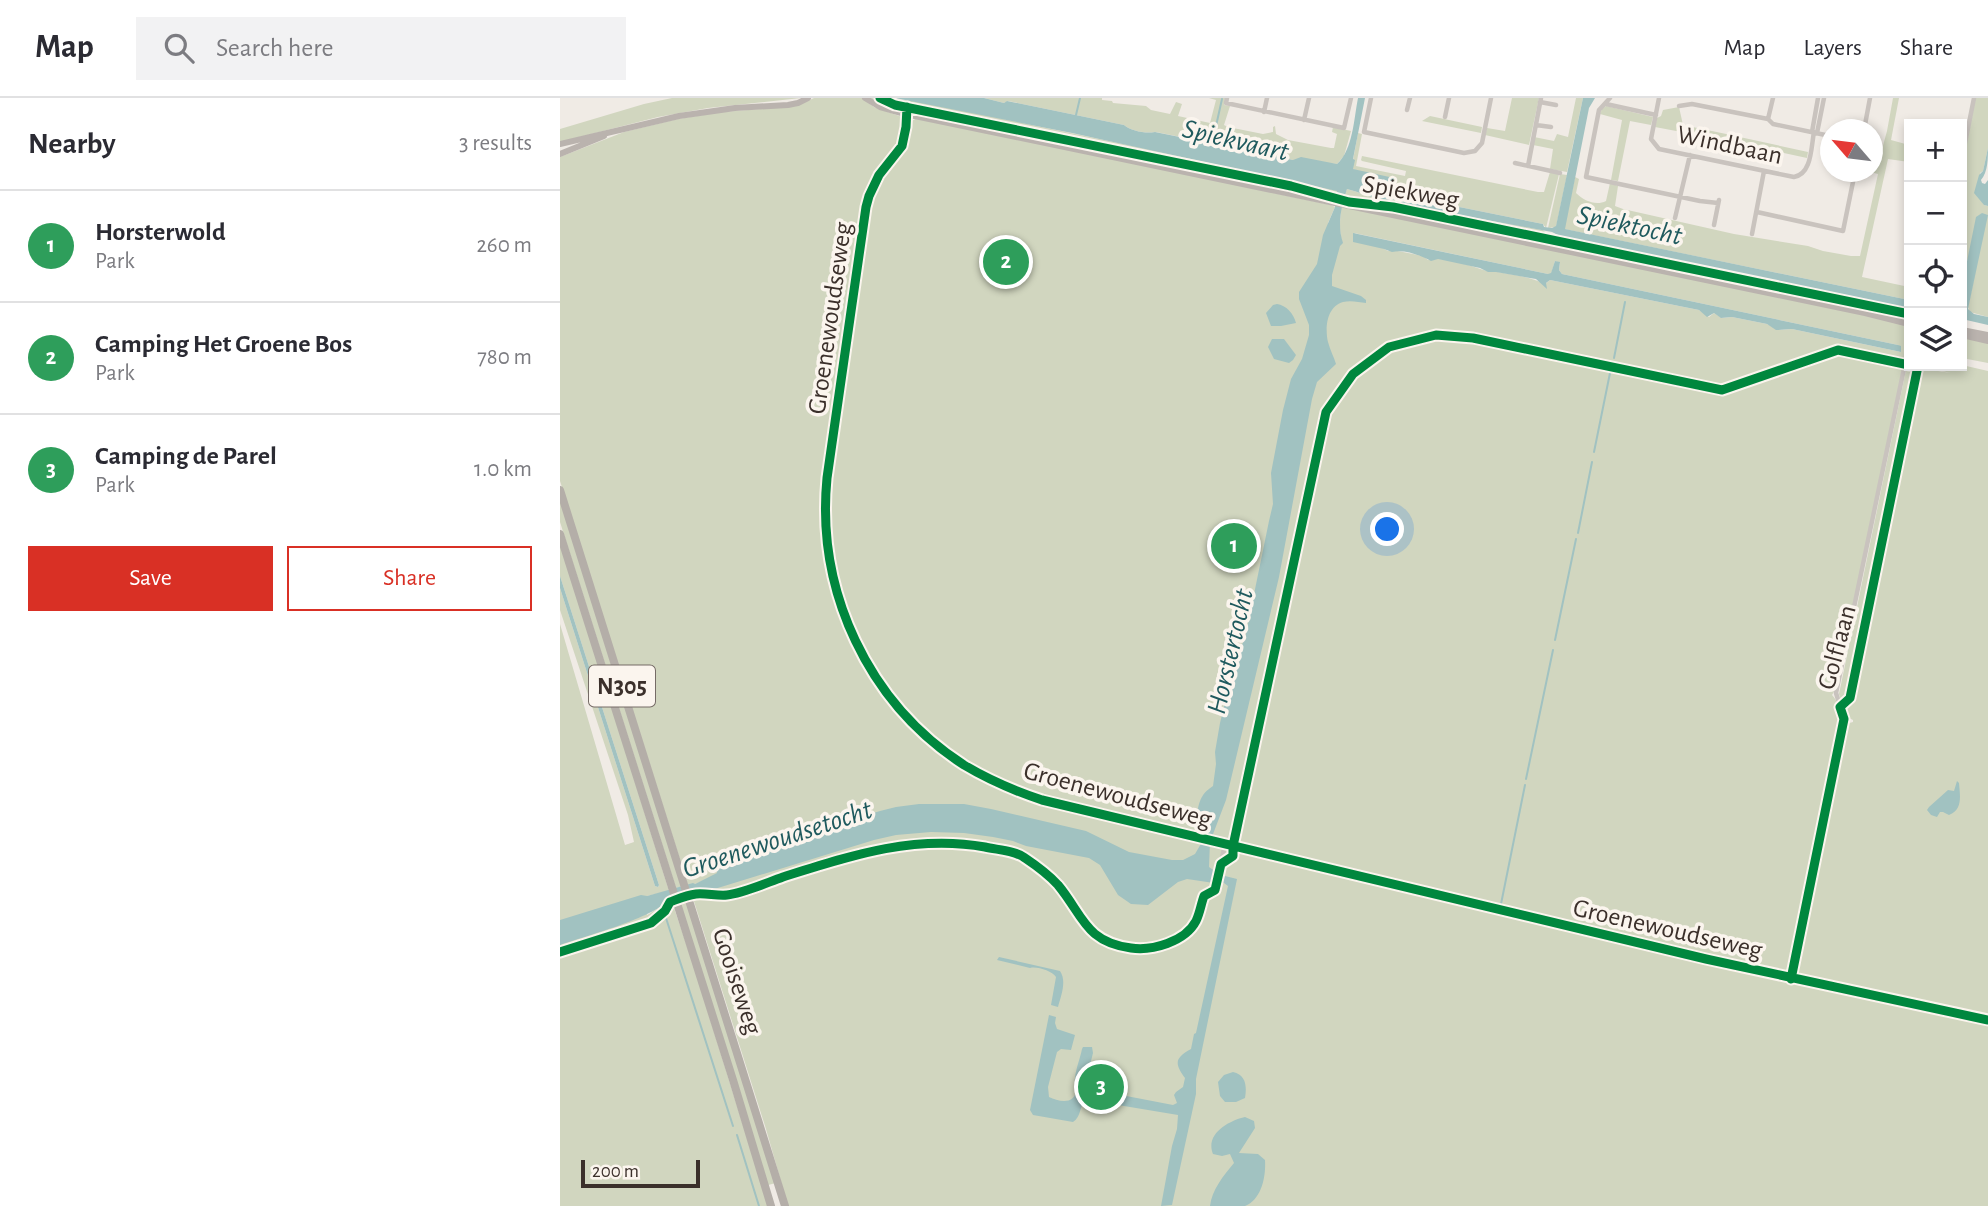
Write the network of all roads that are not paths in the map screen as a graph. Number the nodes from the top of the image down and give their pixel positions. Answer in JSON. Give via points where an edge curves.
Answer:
{"nodes":[{"id":1,"x":808,"y":98,"type":"edge"},
{"id":2,"x":865,"y":98,"type":"edge"},
{"id":3,"x":1227,"y":98,"type":"edge"},
{"id":4,"x":1267,"y":98,"type":"edge"},
{"id":5,"x":1309,"y":98,"type":"edge"},
{"id":6,"x":1351,"y":98,"type":"edge"},
{"id":7,"x":1371,"y":98,"type":"edge"},
{"id":8,"x":1410,"y":98,"type":"edge"},
{"id":9,"x":1449,"y":98,"type":"edge"},
{"id":10,"x":1491,"y":98,"type":"edge"},
{"id":11,"x":1610,"y":98,"type":"edge"},
{"id":12,"x":1659,"y":98,"type":"edge"},
{"id":13,"x":1773,"y":98,"type":"edge"},
{"id":14,"x":1818,"y":98,"type":"edge"},
{"id":15,"x":1824,"y":98,"type":"edge"},
{"id":16,"x":1870,"y":98,"type":"edge"},
{"id":17,"x":1974,"y":98,"type":"edge"},
{"id":18,"x":1541,"y":100,"type":"edge"},
{"id":19,"x":1692,"y":101,"type":"edge"},
{"id":20,"x":1605,"y":104,"type":"junction"},
{"id":21,"x":1556,"y":105,"type":"dead end"},
{"id":22,"x":1679,"y":106,"type":"dead end"},
{"id":23,"x":1407,"y":110,"type":"dead end"},
{"id":24,"x":1264,"y":112,"type":"junction"},
{"id":25,"x":909,"y":115,"type":"junction"},
{"id":26,"x":1656,"y":115,"type":"junction"},
{"id":27,"x":1446,"y":117,"type":"dead end"},
{"id":28,"x":1768,"y":119,"type":"junction"},
{"id":29,"x":1866,"y":119,"type":"edge"},
{"id":30,"x":1304,"y":120,"type":"junction"},
{"id":31,"x":1536,"y":125,"type":"junction"},
{"id":32,"x":1551,"y":128,"type":"dead end"},
{"id":33,"x":1814,"y":132,"type":"junction"},
{"id":34,"x":611,"y":133,"type":"junction"},
{"id":35,"x":1967,"y":133,"type":"edge"},
{"id":36,"x":1820,"y":134,"type":"edge"},
{"id":37,"x":560,"y":144,"type":"edge"},
{"id":38,"x":560,"y":154,"type":"edge"},
{"id":39,"x":1690,"y":155,"type":"junction"},
{"id":40,"x":1516,"y":163,"type":"dead end"},
{"id":41,"x":1528,"y":166,"type":"junction"},
{"id":42,"x":1764,"y":171,"type":"junction"},
{"id":43,"x":1560,"y":173,"type":"dead end"},
{"id":44,"x":1853,"y":182,"type":"edge"},
{"id":45,"x":1680,"y":196,"type":"junction"},
{"id":46,"x":1757,"y":212,"type":"junction"},
{"id":47,"x":1675,"y":218,"type":"dead end"},
{"id":48,"x":1714,"y":225,"type":"dead end"},
{"id":49,"x":1752,"y":234,"type":"dead end"},
{"id":50,"x":1904,"y":323,"type":"edge"},
{"id":51,"x":1967,"y":334,"type":"edge"},
{"id":52,"x":1988,"y":338,"type":"edge"},
{"id":53,"x":1904,"y":366,"type":"edge"},
{"id":54,"x":560,"y":490,"type":"edge"},
{"id":55,"x":560,"y":534,"type":"edge"},
{"id":56,"x":1225,"y":844,"type":"junction"},
{"id":57,"x":1215,"y":890,"type":"dead end"},
{"id":58,"x":1791,"y":979,"type":"junction"},
{"id":59,"x":1988,"y":1020,"type":"edge"},
{"id":60,"x":771,"y":1206,"type":"edge"},
{"id":61,"x":785,"y":1206,"type":"edge"}],
"edges":[{"from":1,"to":34,"type":"main road","via":[[798,103],[679,116]]},
{"from":2,"to":25,"type":"main road","name":"Spiekweg"},
{"from":3,"to":24,"type":"street","via":[[1226,103]]},
{"from":4,"to":24,"type":"street"},
{"from":5,"to":30,"type":"street"},
{"from":6,"to":30,"type":"street","via":[[1344,128]]},
{"from":7,"to":10,"type":"street","via":[[1364,132],[1464,153],[1475,151],[1482,143]]},
{"from":8,"to":23,"type":"street"},
{"from":9,"to":27,"type":"street"},
{"from":11,"to":20,"type":"street"},
{"from":12,"to":26,"type":"street","name":"Windbaan"},
{"from":13,"to":28,"type":"street"},
{"from":14,"to":33,"type":"street","name":"Windbaan"},
{"from":15,"to":33,"type":"street","name":"Windbaan"},
{"from":16,"to":29,"type":"street"},
{"from":17,"to":35,"type":"street"},
{"from":18,"to":21,"type":"street"},
{"from":18,"to":31,"type":"street"},
{"from":19,"to":22,"type":"street"},
{"from":19,"to":28,"type":"street"},
{"from":20,"to":26,"type":"street"},
{"from":20,"to":45,"type":"street","via":[[1599,110],[1586,177]]},
{"from":24,"to":30,"type":"street"},
{"from":25,"to":50,"type":"main road","name":"Spiekweg"},
{"from":25,"to":56,"type":"street","name":"Groenewoudseweg","via":[[902,146],[879,175],[866,207],[827,478],[826,542],[847,624],[872,673],[900,710],[965,765],[1042,800]]},
{"from":26,"to":39,"type":"street","name":"Windbaan","via":[[1651,139],[1655,146]]},
{"from":28,"to":33,"type":"street"},
{"from":31,"to":32,"type":"street"},
{"from":31,"to":41,"type":"street"},
{"from":33,"to":36,"type":"street"},
{"from":33,"to":42,"type":"street","name":"Windbaan","via":[[1802,175]]},
{"from":34,"to":37,"type":"main road"},
{"from":34,"to":38,"type":"main road"},
{"from":39,"to":42,"type":"street","name":"Windbaan"},
{"from":39,"to":45,"type":"street"},
{"from":40,"to":41,"type":"street"},
{"from":41,"to":43,"type":"street"},
{"from":42,"to":46,"type":"street"},
{"from":44,"to":46,"type":"street","via":[[1843,231]]},
{"from":45,"to":47,"type":"street"},
{"from":45,"to":48,"type":"street","via":[[1719,202]]},
{"from":46,"to":49,"type":"street"},
{"from":51,"to":52,"type":"main road"},
{"from":53,"to":58,"type":"street","name":"Golflaan","via":[[1836,693],[1844,719]]},
{"from":54,"to":61,"type":"highway","name":"Gooiseweg","number":"N305"},
{"from":55,"to":60,"type":"highway","name":"Gooiseweg","number":"N305"},
{"from":56,"to":57,"type":"street","name":"Groenewoudseweg"},
{"from":56,"to":58,"type":"street","name":"Groenewoudseweg"},
{"from":58,"to":59,"type":"street","name":"Groenewoudseweg"}]}
